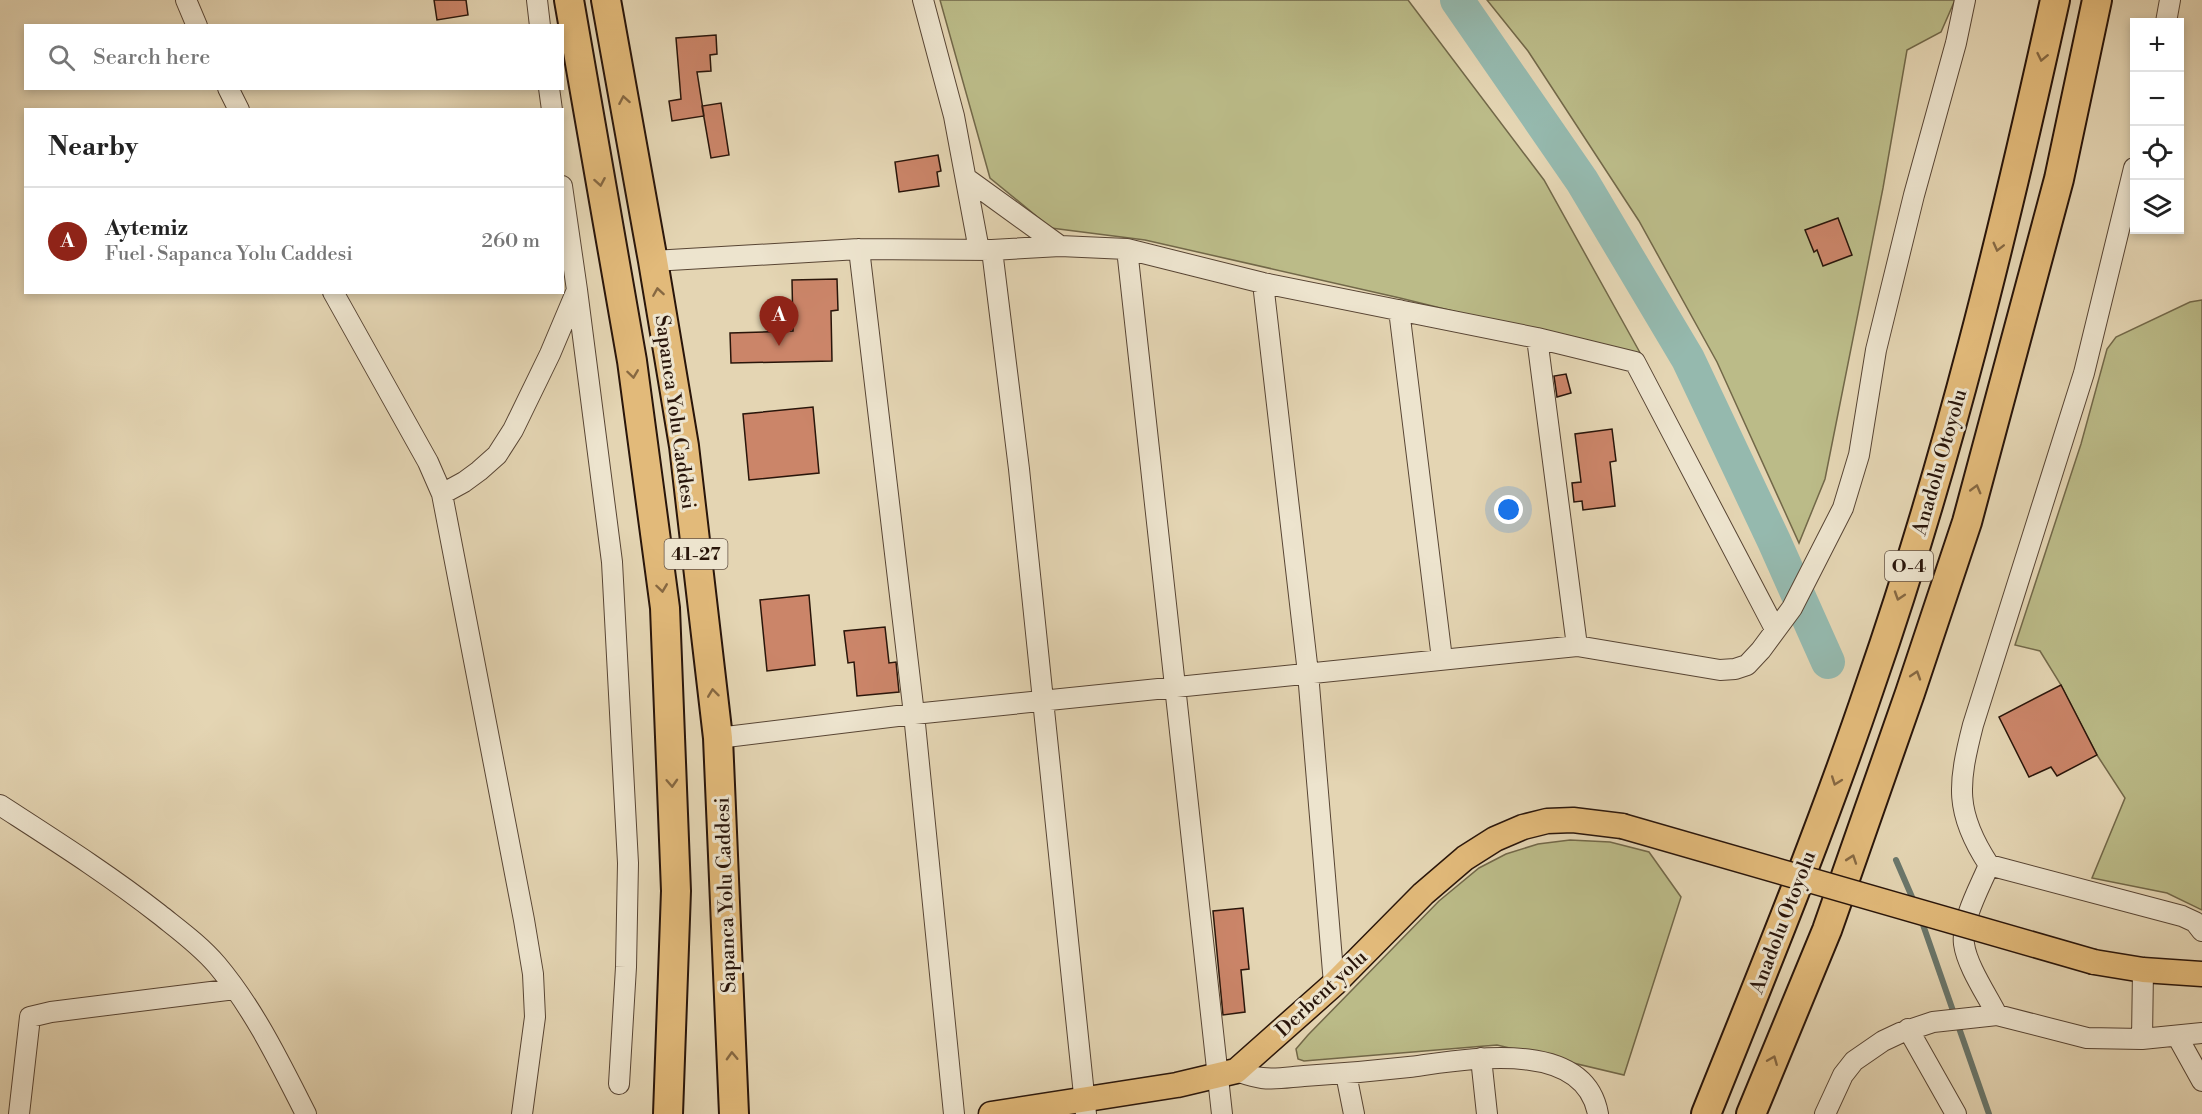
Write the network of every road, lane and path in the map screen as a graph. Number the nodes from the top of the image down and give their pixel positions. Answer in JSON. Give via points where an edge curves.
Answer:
{"nodes":[{"id":1,"x":186,"y":0,"type":"edge"},
{"id":2,"x":537,"y":0,"type":"edge"},
{"id":3,"x":569,"y":0,"type":"edge"},
{"id":4,"x":606,"y":0,"type":"edge"},
{"id":5,"x":923,"y":0,"type":"edge"},
{"id":6,"x":1965,"y":0,"type":"edge"},
{"id":7,"x":2055,"y":0,"type":"edge"},
{"id":8,"x":2097,"y":0,"type":"edge"},
{"id":9,"x":2170,"y":0,"type":"edge"},
{"id":10,"x":2167,"y":18,"type":"edge"},
{"id":11,"x":196,"y":24,"type":"edge"},
{"id":12,"x":540,"y":24,"type":"edge"},
{"id":13,"x":229,"y":90,"type":"edge"},
{"id":14,"x":549,"y":90,"type":"edge"},
{"id":15,"x":238,"y":108,"type":"edge"},
{"id":16,"x":552,"y":108,"type":"edge"},
{"id":17,"x":966,"y":178,"type":"junction"},
{"id":18,"x":2131,"y":180,"type":"edge"},
{"id":19,"x":564,"y":200,"type":"edge"},
{"id":20,"x":1060,"y":246,"type":"junction"},
{"id":21,"x":859,"y":249,"type":"junction"},
{"id":22,"x":1127,"y":249,"type":"junction"},
{"id":23,"x":986,"y":250,"type":"junction"},
{"id":24,"x":653,"y":261,"type":"junction"},
{"id":25,"x":1263,"y":283,"type":"junction"},
{"id":26,"x":577,"y":290,"type":"junction"},
{"id":27,"x":334,"y":294,"type":"edge"},
{"id":28,"x":1399,"y":310,"type":"junction"},
{"id":29,"x":1537,"y":339,"type":"junction"},
{"id":30,"x":442,"y":494,"type":"junction"},
{"id":31,"x":1775,"y":629,"type":"junction"},
{"id":32,"x":1577,"y":646,"type":"junction"},
{"id":33,"x":1442,"y":659,"type":"junction"},
{"id":34,"x":1308,"y":673,"type":"junction"},
{"id":35,"x":1176,"y":687,"type":"junction"},
{"id":36,"x":1044,"y":701,"type":"junction"},
{"id":37,"x":914,"y":714,"type":"junction"},
{"id":38,"x":718,"y":738,"type":"junction"},
{"id":39,"x":0,"y":805,"type":"edge"},
{"id":40,"x":1989,"y":865,"type":"junction"},
{"id":41,"x":2202,"y":931,"type":"edge"},
{"id":42,"x":2143,"y":970,"type":"junction"},
{"id":43,"x":2202,"y":974,"type":"edge"},
{"id":44,"x":1334,"y":984,"type":"junction"},
{"id":45,"x":234,"y":989,"type":"junction"},
{"id":46,"x":1997,"y":1015,"type":"junction"},
{"id":47,"x":1908,"y":1029,"type":"junction"},
{"id":48,"x":2202,"y":1033,"type":"edge"},
{"id":49,"x":2176,"y":1036,"type":"junction"},
{"id":50,"x":2142,"y":1039,"type":"junction"},
{"id":51,"x":1481,"y":1058,"type":"junction"},
{"id":52,"x":1227,"y":1073,"type":"junction"},
{"id":53,"x":1346,"y":1074,"type":"junction"},
{"id":54,"x":2202,"y":1081,"type":"edge"},
{"id":55,"x":619,"y":1084,"type":"dead end"},
{"id":56,"x":1086,"y":1107,"type":"edge"},
{"id":57,"x":19,"y":1114,"type":"edge"},
{"id":58,"x":306,"y":1114,"type":"edge"},
{"id":59,"x":522,"y":1114,"type":"edge"},
{"id":60,"x":668,"y":1114,"type":"edge"},
{"id":61,"x":734,"y":1114,"type":"edge"},
{"id":62,"x":954,"y":1114,"type":"edge"},
{"id":63,"x":991,"y":1114,"type":"edge"},
{"id":64,"x":1222,"y":1114,"type":"edge"},
{"id":65,"x":1354,"y":1114,"type":"edge"},
{"id":66,"x":1487,"y":1114,"type":"edge"},
{"id":67,"x":1598,"y":1114,"type":"edge"},
{"id":68,"x":1706,"y":1114,"type":"edge"},
{"id":69,"x":1751,"y":1114,"type":"edge"},
{"id":70,"x":1825,"y":1114,"type":"edge"},
{"id":71,"x":1956,"y":1114,"type":"edge"}],
"edges":[{"from":1,"to":11,"type":"street"},
{"from":2,"to":12,"type":"street"},
{"from":3,"to":60,"type":"highway","name":"Sapanca Yolu Caddesi","one_way":true,"via":[[632,361],[665,608],[676,891]]},
{"from":24,"to":4,"type":"highway","name":"Sapanca Yolu Caddesi","number":"41-27","one_way":true},
{"from":5,"to":17,"type":"street"},
{"from":6,"to":31,"type":"street","via":[[1876,350],[1854,472],[1843,508],[1792,608]]},
{"from":7,"to":68,"type":"highway","name":"Anadolu Otoyolu","number":"O-4","one_way":true,"via":[[2015,183],[1919,534],[1871,685],[1792,900]]},
{"from":69,"to":8,"type":"highway","number":"O-4","one_way":true,"via":[[1827,930],[1967,522],[2059,179]]},
{"from":9,"to":10,"type":"street"},
{"from":13,"to":15,"type":"street"},
{"from":14,"to":16,"type":"street"},
{"from":17,"to":20,"type":"street"},
{"from":17,"to":23,"type":"street"},
{"from":18,"to":40,"type":"street","via":[[2084,373],[1963,764],[1962,808],[1967,826]]},
{"from":19,"to":26,"type":"street"},
{"from":20,"to":22,"type":"street"},
{"from":20,"to":23,"type":"street"},
{"from":21,"to":23,"type":"street"},
{"from":21,"to":24,"type":"street"},
{"from":21,"to":37,"type":"street"},
{"from":22,"to":25,"type":"street"},
{"from":22,"to":35,"type":"street"},
{"from":23,"to":36,"type":"street","via":[[1019,469]]},
{"from":38,"to":24,"type":"highway","name":"Sapanca Yolu Caddesi","number":"41-27","one_way":true,"via":[[684,446]]},
{"from":25,"to":28,"type":"street"},
{"from":25,"to":34,"type":"street"},
{"from":26,"to":30,"type":"street","via":[[513,430],[479,471]]},
{"from":26,"to":55,"type":"street","via":[[612,562],[628,863]]},
{"from":27,"to":30,"type":"street"},
{"from":28,"to":29,"type":"street"},
{"from":28,"to":33,"type":"street"},
{"from":29,"to":31,"type":"street","via":[[1635,362]]},
{"from":29,"to":32,"type":"street"},
{"from":30,"to":59,"type":"street","via":[[533,974],[535,1017]]},
{"from":31,"to":32,"type":"street","via":[[1747,665],[1735,669],[1720,670]]},
{"from":32,"to":33,"type":"street"},
{"from":33,"to":34,"type":"street"},
{"from":34,"to":35,"type":"street"},
{"from":34,"to":44,"type":"street"},
{"from":35,"to":36,"type":"street"},
{"from":35,"to":52,"type":"street"},
{"from":36,"to":37,"type":"street"},
{"from":36,"to":56,"type":"street"},
{"from":37,"to":38,"type":"street"},
{"from":37,"to":62,"type":"street"},
{"from":61,"to":38,"type":"highway","name":"Sapanca Yolu Caddesi","number":"41-27","one_way":true},
{"from":39,"to":45,"type":"street","via":[[133,894],[189,937]]},
{"from":40,"to":41,"type":"street","via":[[2182,916]]},
{"from":40,"to":46,"type":"street","via":[[1973,901],[1964,942],[1966,955]]},
{"from":42,"to":43,"type":"main road","name":"Derbent yolu"},
{"from":42,"to":44,"type":"main road","name":"Derbent yolu","bridge":true,"via":[[2094,962],[1622,826],[1573,820],[1523,827],[1465,858],[1423,894]]},
{"from":42,"to":50,"type":"street"},
{"from":44,"to":52,"type":"main road","name":"Derbent yolu"},
{"from":45,"to":57,"type":"street","via":[[30,1017]]},
{"from":45,"to":58,"type":"street","via":[[272,1048]]},
{"from":46,"to":47,"type":"street","via":[[1933,1022]]},
{"from":46,"to":50,"type":"street","via":[[2087,1038]]},
{"from":47,"to":70,"type":"street","via":[[1854,1061]]},
{"from":47,"to":71,"type":"street"},
{"from":48,"to":49,"type":"street"},
{"from":49,"to":50,"type":"street"},
{"from":49,"to":54,"type":"street"},
{"from":51,"to":53,"type":"street"},
{"from":51,"to":66,"type":"street"},
{"from":51,"to":67,"type":"street","via":[[1543,1062],[1568,1071],[1590,1092]]},
{"from":52,"to":53,"type":"street","via":[[1263,1078]]},
{"from":52,"to":56,"type":"main road","name":"Derbent yolu"},
{"from":52,"to":64,"type":"street"},
{"from":53,"to":65,"type":"street"},
{"from":56,"to":63,"type":"main road","name":"Derbent yolu"}]}
